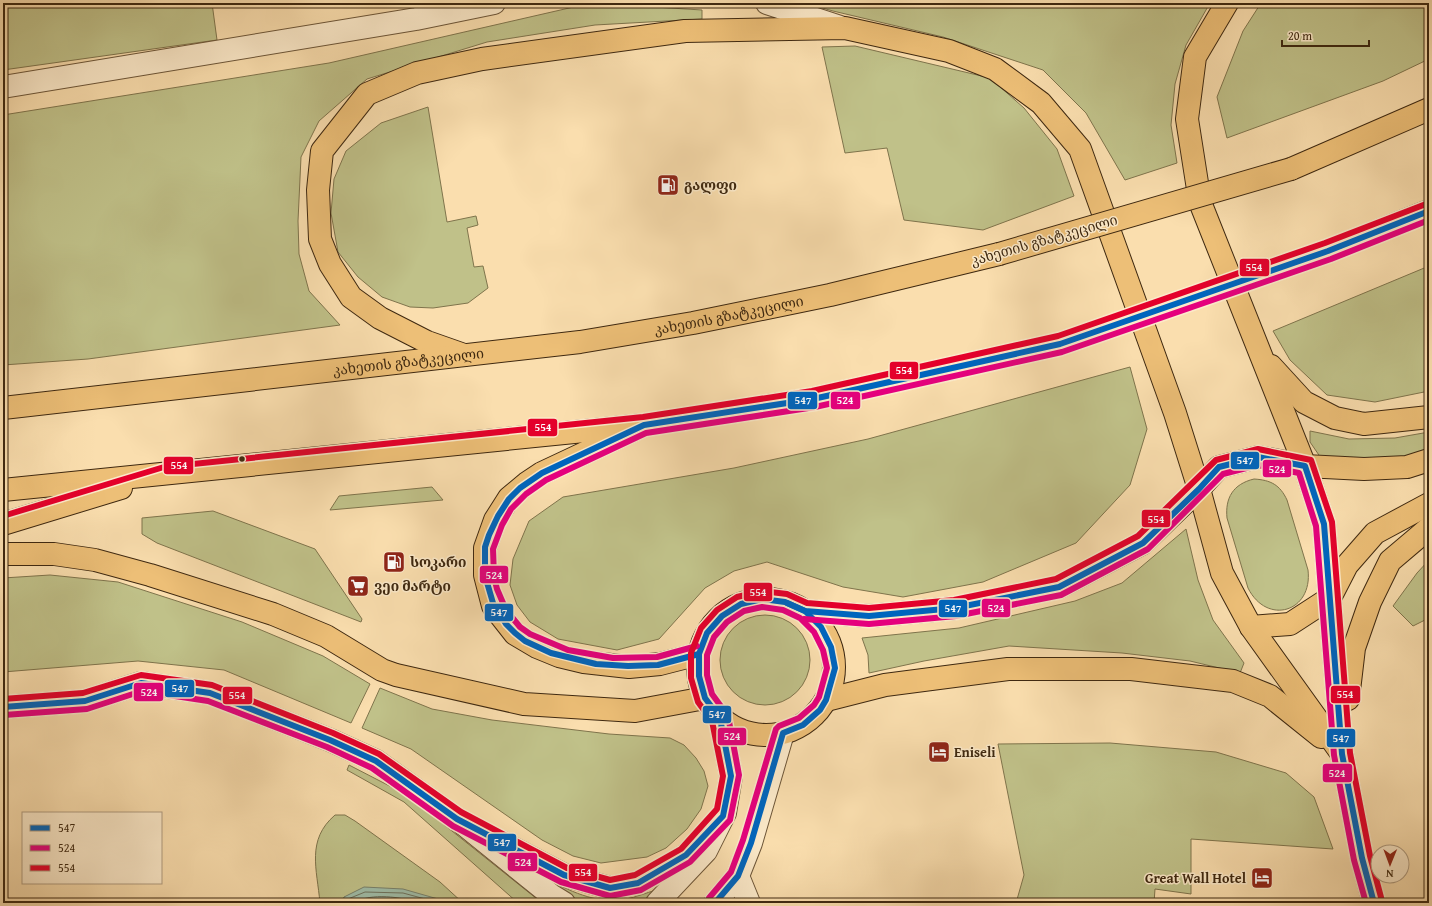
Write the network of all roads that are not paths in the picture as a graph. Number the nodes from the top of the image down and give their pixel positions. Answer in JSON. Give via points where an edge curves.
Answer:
{"nodes":[{"id":1,"x":494,"y":3,"type":"edge"},
{"id":2,"x":767,"y":3,"type":"edge"},
{"id":3,"x":1227,"y":3,"type":"edge"},
{"id":4,"x":845,"y":28,"type":"junction"},
{"id":5,"x":3,"y":87,"type":"edge"},
{"id":6,"x":1429,"y":109,"type":"edge"},
{"id":7,"x":1429,"y":211,"type":"edge"},
{"id":8,"x":464,"y":355,"type":"junction"},
{"id":9,"x":1262,"y":356,"type":"junction"},
{"id":10,"x":3,"y":400,"type":"edge"},
{"id":11,"x":27,"y":406,"type":"junction"},
{"id":12,"x":3,"y":408,"type":"edge"},
{"id":13,"x":1429,"y":417,"type":"edge"},
{"id":14,"x":644,"y":425,"type":"junction"},
{"id":15,"x":1429,"y":460,"type":"edge"},
{"id":16,"x":1305,"y":466,"type":"junction"},
{"id":17,"x":166,"y":475,"type":"junction"},
{"id":18,"x":1199,"y":489,"type":"junction"},
{"id":19,"x":3,"y":490,"type":"edge"},
{"id":20,"x":1429,"y":504,"type":"edge"},
{"id":21,"x":3,"y":524,"type":"edge"},
{"id":22,"x":1429,"y":528,"type":"edge"},
{"id":23,"x":3,"y":554,"type":"edge"},
{"id":24,"x":1330,"y":598,"type":"junction"},
{"id":25,"x":805,"y":611,"type":"junction"},
{"id":26,"x":1252,"y":627,"type":"junction"},
{"id":27,"x":699,"y":654,"type":"junction"},
{"id":28,"x":705,"y":698,"type":"junction"},
{"id":29,"x":826,"y":700,"type":"junction"},
{"id":30,"x":3,"y":707,"type":"edge"},
{"id":31,"x":720,"y":718,"type":"junction"},
{"id":32,"x":783,"y":734,"type":"junction"},
{"id":33,"x":1342,"y":754,"type":"junction"},
{"id":34,"x":723,"y":816,"type":"junction"},
{"id":35,"x":457,"y":819,"type":"junction"},
{"id":36,"x":738,"y":876,"type":"junction"},
{"id":37,"x":564,"y":903,"type":"edge"},
{"id":38,"x":657,"y":903,"type":"edge"},
{"id":39,"x":714,"y":903,"type":"edge"},
{"id":40,"x":749,"y":903,"type":"edge"},
{"id":41,"x":1374,"y":903,"type":"edge"}],
"edges":[{"from":1,"to":5,"type":"street","via":[[416,19]]},
{"from":2,"to":4,"type":"street"},
{"from":3,"to":9,"type":"main road","via":[[1195,57],[1187,119],[1200,202]]},
{"from":4,"to":8,"type":"main road","via":[[686,31],[553,48],[482,59],[417,74],[367,94],[322,151],[318,190],[320,239],[330,264],[352,297],[380,318],[427,342]]},
{"from":4,"to":18,"type":"main road","via":[[949,51],[995,68],[1041,103],[1080,148],[1175,413]]},
{"from":6,"to":8,"type":"main road","name":"კახეთის გზატკეცილი","bridge":true,"via":[[1291,169],[999,254],[830,295],[693,323],[580,342]]},
{"from":7,"to":14,"type":"main road","bridge":true,"via":[[1328,251],[1060,344],[813,399]]},
{"from":8,"to":11,"type":"main road","name":"კახეთის გზატკეცილი"},
{"from":9,"to":13,"type":"main road","via":[[1304,402],[1335,418],[1364,424]]},
{"from":9,"to":16,"type":"main road"},
{"from":10,"to":11,"type":"street"},
{"from":11,"to":12,"type":"main road","name":"კახეთის გზატკეცილი"},
{"from":14,"to":17,"type":"main road"},
{"from":14,"to":27,"type":"main road","via":[[542,473],[509,498],[495,520],[485,548],[485,575],[493,606],[515,634],[559,656],[584,662],[629,667],[660,664]]},
{"from":15,"to":16,"type":"main road","via":[[1407,467],[1364,469]]},
{"from":16,"to":18,"type":"main road","via":[[1258,457],[1219,467]]},
{"from":16,"to":24,"type":"main road","via":[[1324,524]]},
{"from":17,"to":19,"type":"main road"},
{"from":17,"to":21,"type":"main road"},
{"from":18,"to":25,"type":"main road","via":[[1143,543],[1059,587],[940,610],[869,616]]},
{"from":18,"to":26,"type":"main road","via":[[1222,574]]},
{"from":20,"to":24,"type":"main road","via":[[1375,532],[1347,566]]},
{"from":22,"to":33,"type":"main road","via":[[1390,561],[1370,602],[1354,648]]},
{"from":23,"to":28,"type":"main road","via":[[54,554],[95,560],[150,575],[273,614],[326,636],[382,670],[396,675],[524,704],[635,711]]},
{"from":24,"to":26,"type":"main road","via":[[1290,624]]},
{"from":24,"to":33,"type":"main road"},
{"from":25,"to":27,"type":"main road","via":[[785,602],[762,599],[741,604],[722,616],[707,633]]},
{"from":25,"to":29,"type":"main road","via":[[821,627],[831,647],[835,668]]},
{"from":26,"to":33,"type":"main road"},
{"from":27,"to":28,"type":"main road","via":[[699,676]]},
{"from":28,"to":31,"type":"main road"},
{"from":29,"to":32,"type":"main road","via":[[820,710],[803,725]]},
{"from":29,"to":33,"type":"main road","via":[[885,685],[1008,669],[1130,669],[1234,681],[1270,696]]},
{"from":30,"to":35,"type":"street","via":[[85,701],[141,682],[210,693],[376,761]]},
{"from":31,"to":32,"type":"main road","via":[[739,730],[761,736]]},
{"from":31,"to":34,"type":"street","via":[[731,776]]},
{"from":32,"to":36,"type":"street","via":[[751,843]]},
{"from":33,"to":41,"type":"main road","via":[[1362,858]]},
{"from":34,"to":35,"type":"street","via":[[686,855],[638,883],[610,888],[564,876]]},
{"from":34,"to":38,"type":"street","via":[[706,851]]},
{"from":35,"to":37,"type":"street"},
{"from":36,"to":39,"type":"street"},
{"from":36,"to":40,"type":"street"}]}
